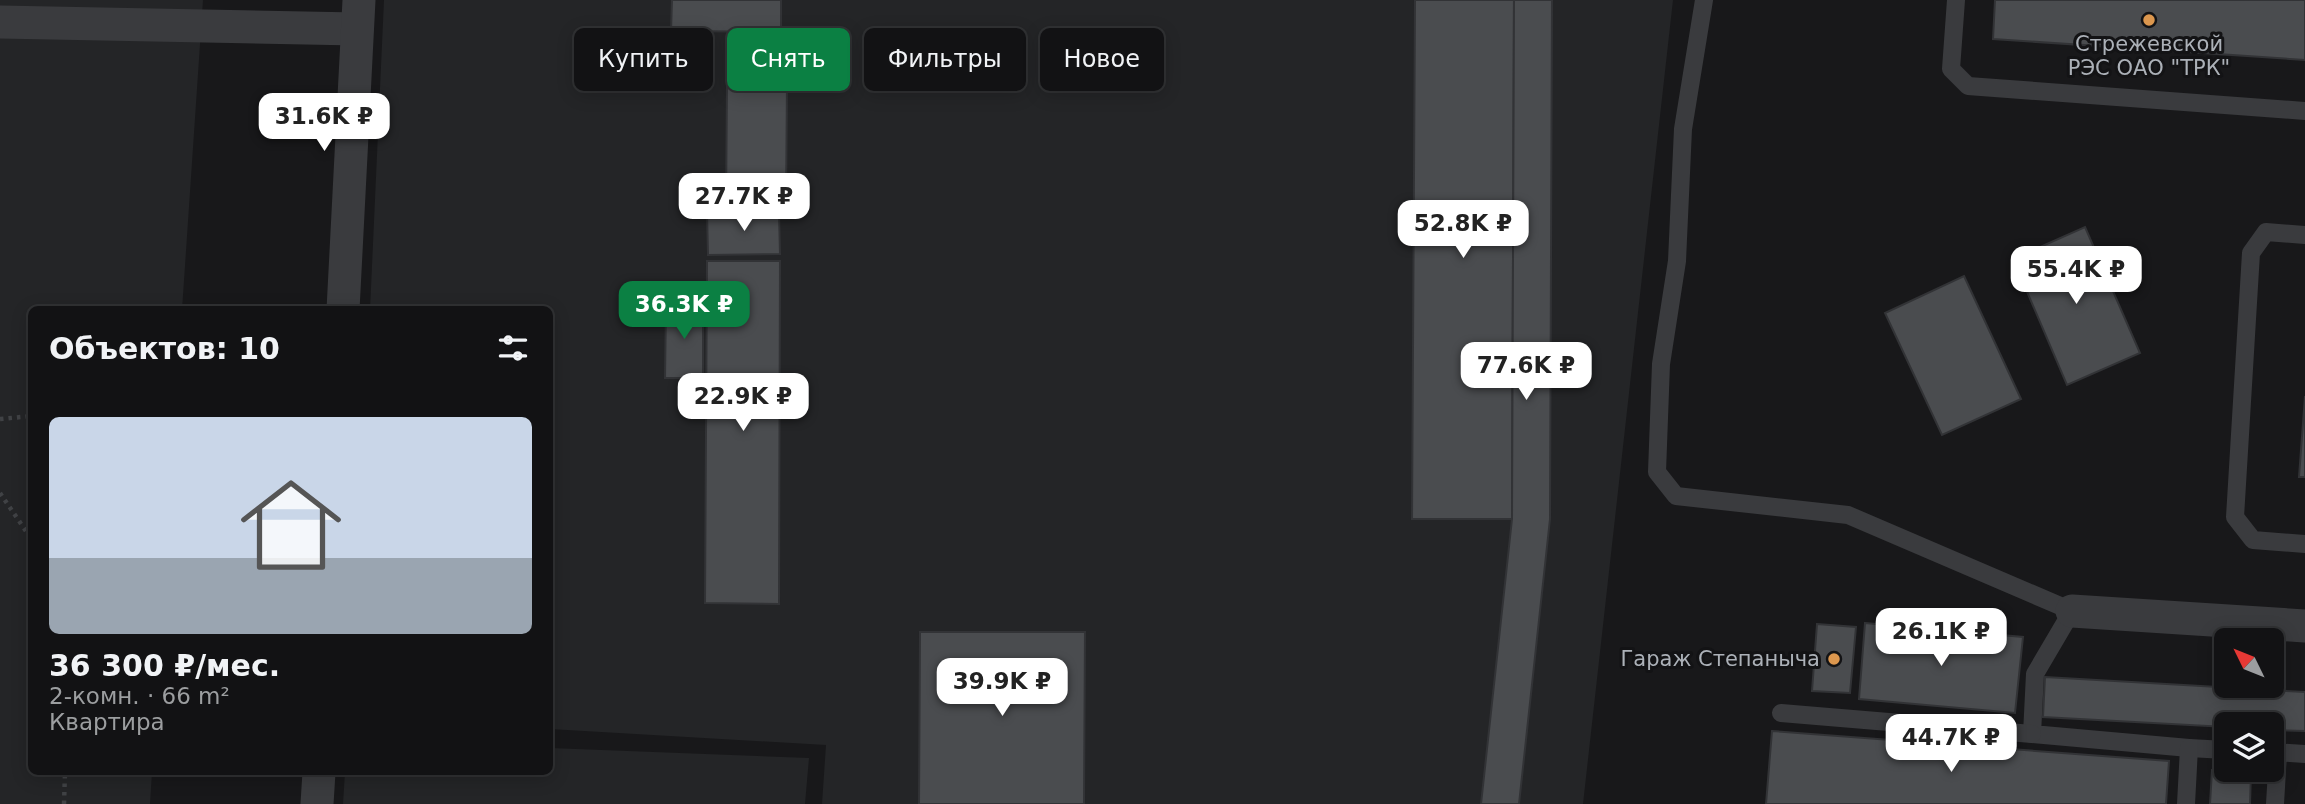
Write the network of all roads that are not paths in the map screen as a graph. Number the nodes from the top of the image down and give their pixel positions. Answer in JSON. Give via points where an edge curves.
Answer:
{"nodes":[{"id":1,"x":1704,"y":0,"type":"edge"},
{"id":2,"x":1956,"y":0,"type":"edge"},
{"id":3,"x":358,"y":15,"type":"edge"},
{"id":4,"x":0,"y":22,"type":"edge"},
{"id":5,"x":2305,"y":111,"type":"edge"},
{"id":6,"x":2305,"y":235,"type":"edge"},
{"id":7,"x":343,"y":306,"type":"edge"},
{"id":8,"x":2305,"y":544,"type":"edge"},
{"id":9,"x":2072,"y":611,"type":"junction"},
{"id":10,"x":2305,"y":626,"type":"edge"},
{"id":11,"x":1781,"y":713,"type":"dead end"},
{"id":12,"x":2032,"y":734,"type":"junction"},
{"id":13,"x":2189,"y":748,"type":"junction"},
{"id":14,"x":2214,"y":749,"type":"edge"},
{"id":15,"x":2284,"y":753,"type":"edge"},
{"id":16,"x":2305,"y":754,"type":"edge"},
{"id":17,"x":319,"y":775,"type":"edge"},
{"id":18,"x":2275,"y":782,"type":"edge"},
{"id":19,"x":317,"y":804,"type":"edge"},
{"id":20,"x":2186,"y":804,"type":"edge"},
{"id":21,"x":2275,"y":804,"type":"edge"}],
"edges":[{"from":1,"to":9,"type":"lane","via":[[1684,129],[1677,261],[1661,364],[1657,472],[1676,496],[1848,515]]},
{"from":2,"to":5,"type":"lane","via":[[1951,69],[1968,86]]},
{"from":3,"to":4,"type":"street"},
{"from":3,"to":7,"type":"street"},
{"from":6,"to":8,"type":"lane","via":[[2266,232],[2251,253],[2235,517],[2253,540]]},
{"from":9,"to":10,"type":"street"},
{"from":9,"to":12,"type":"lane","via":[[2035,674]]},
{"from":11,"to":12,"type":"lane"},
{"from":12,"to":13,"type":"lane"},
{"from":13,"to":14,"type":"lane"},
{"from":13,"to":20,"type":"lane"},
{"from":15,"to":16,"type":"lane"},
{"from":17,"to":19,"type":"street"},
{"from":18,"to":21,"type":"lane"}]}
